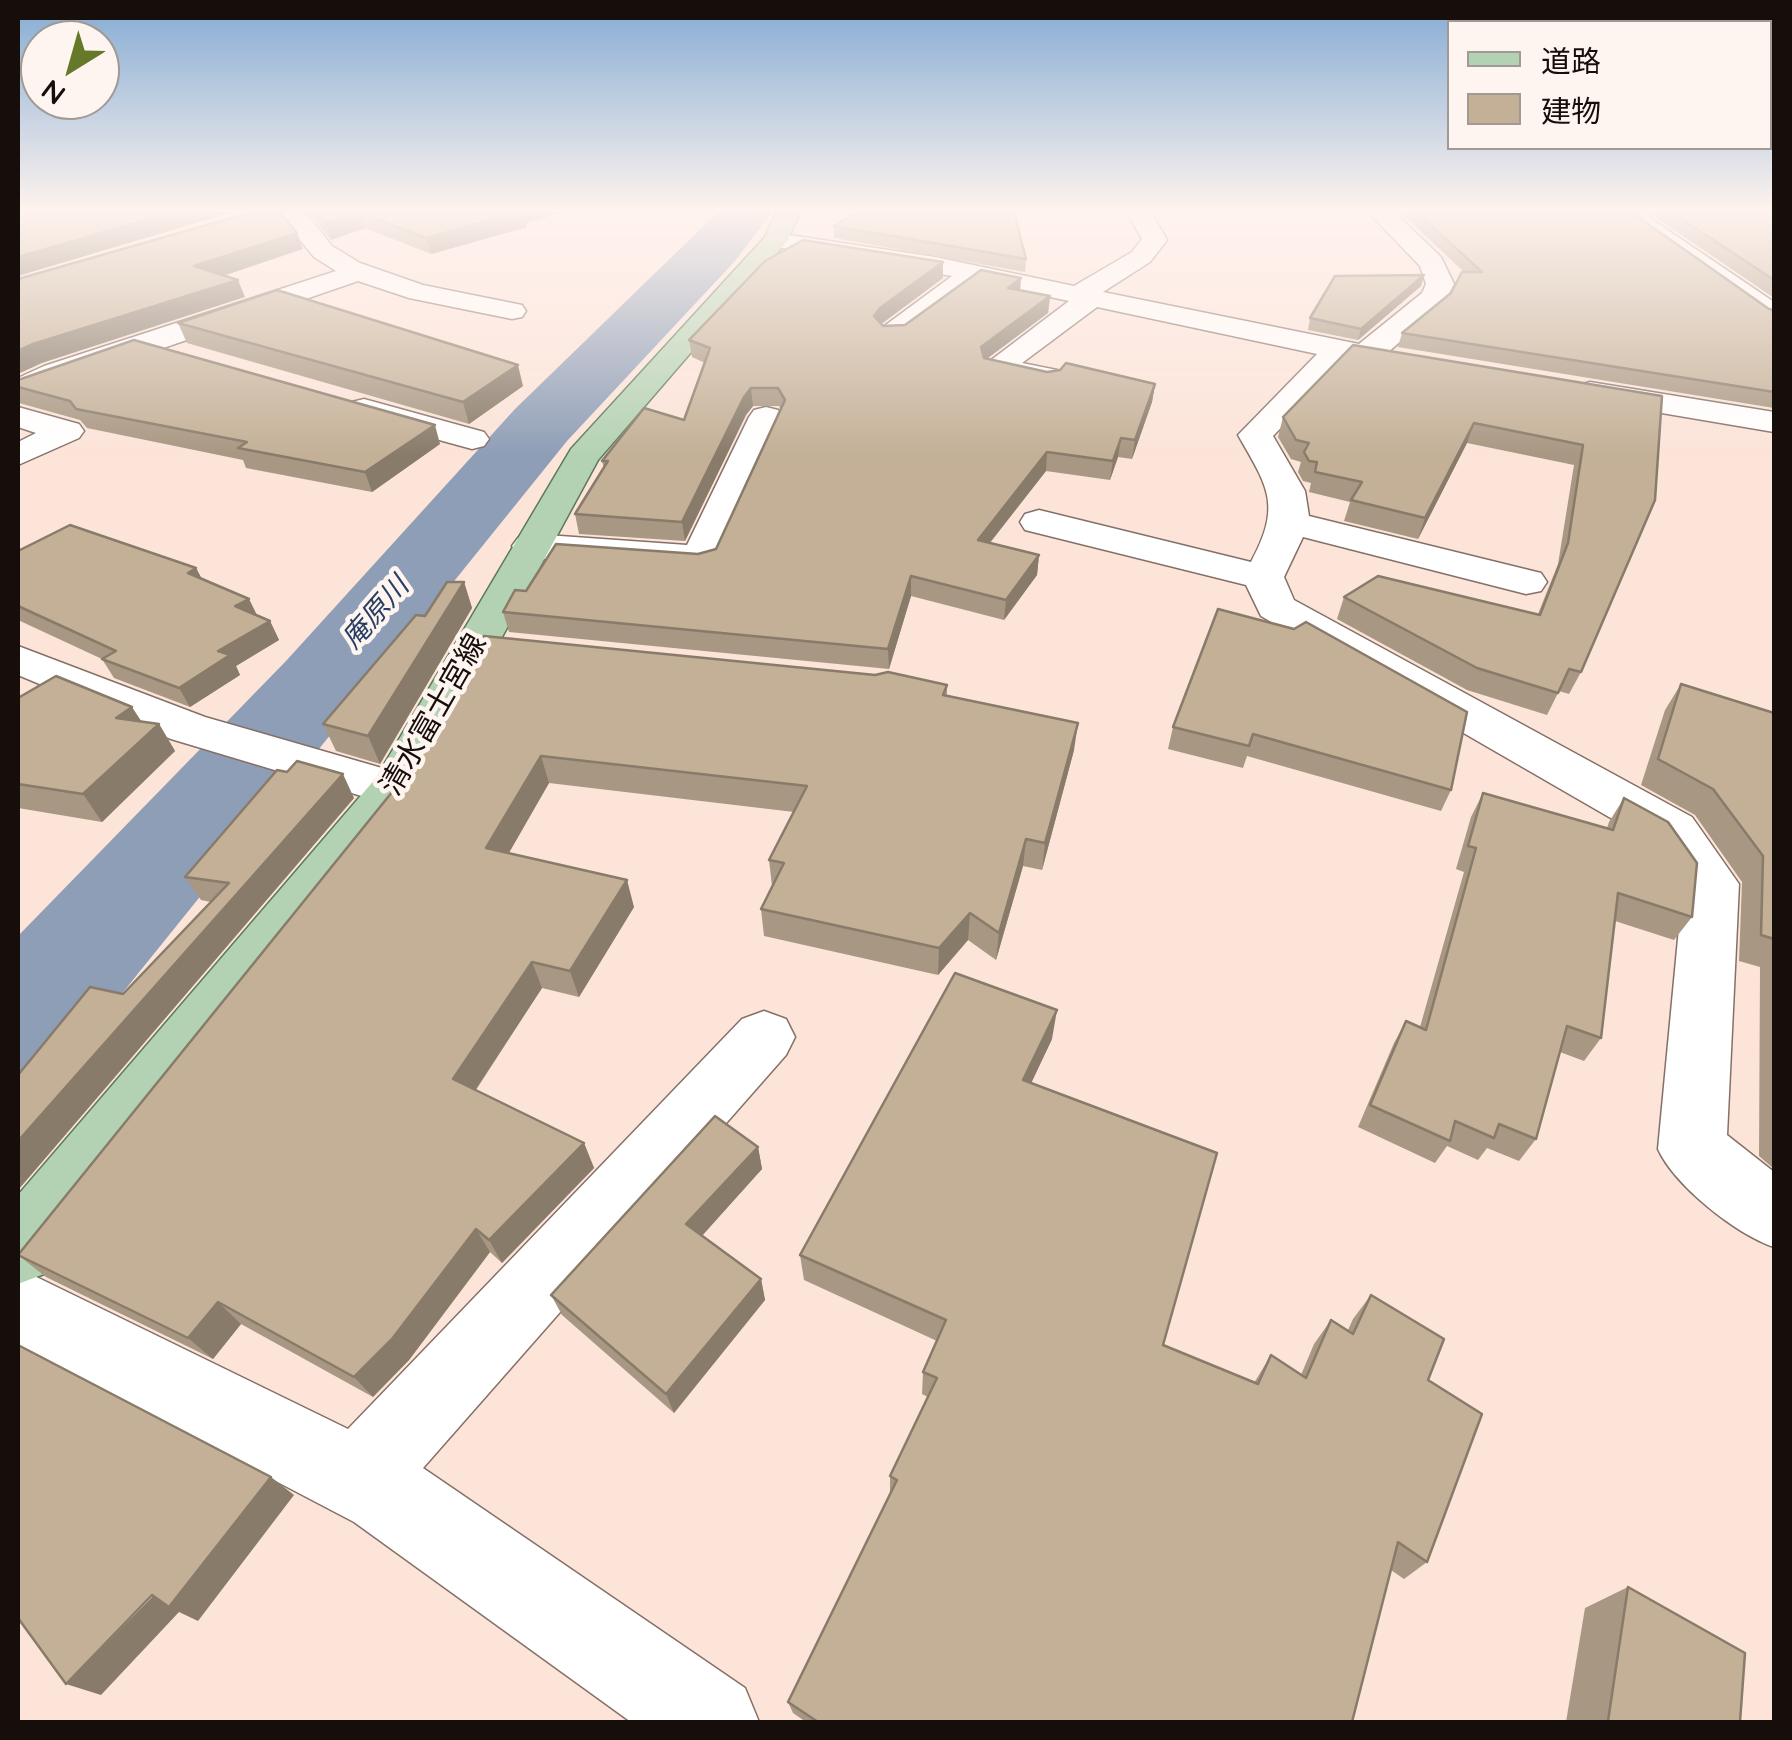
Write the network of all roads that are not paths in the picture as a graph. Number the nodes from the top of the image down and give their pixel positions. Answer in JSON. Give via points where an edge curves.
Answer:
{"nodes":[{"id":1,"x":295,"y":293,"type":"edge"},
{"id":2,"x":430,"y":293,"type":"edge"},
{"id":3,"x":724,"y":293,"type":"edge"},
{"id":4,"x":948,"y":293,"type":"edge"},
{"id":5,"x":1071,"y":293,"type":"edge"},
{"id":6,"x":1089,"y":293,"type":"edge"},
{"id":7,"x":1436,"y":293,"type":"edge"},
{"id":8,"x":1085,"y":296,"type":"junction"},
{"id":9,"x":1762,"y":296,"type":"edge"},
{"id":10,"x":512,"y":311,"type":"dead end"},
{"id":11,"x":1774,"y":314,"type":"edge"},
{"id":12,"x":893,"y":333,"type":"edge"},
{"id":13,"x":143,"y":344,"type":"junction"},
{"id":14,"x":1352,"y":352,"type":"junction"},
{"id":15,"x":1404,"y":361,"type":"edge"},
{"id":16,"x":200,"y":363,"type":"edge"},
{"id":17,"x":1046,"y":377,"type":"edge"},
{"id":18,"x":1560,"y":387,"type":"edge"},
{"id":19,"x":18,"y":390,"type":"edge"},
{"id":20,"x":327,"y":398,"type":"edge"},
{"id":21,"x":18,"y":417,"type":"edge"},
{"id":22,"x":766,"y":417,"type":"dead end"},
{"id":23,"x":1774,"y":422,"type":"edge"},
{"id":24,"x":472,"y":438,"type":"dead end"},
{"id":25,"x":18,"y":455,"type":"edge"},
{"id":26,"x":1039,"y":522,"type":"dead end"},
{"id":27,"x":1292,"y":523,"type":"junction"},
{"id":28,"x":532,"y":546,"type":"junction"},
{"id":29,"x":1263,"y":577,"type":"junction"},
{"id":30,"x":1526,"y":582,"type":"dead end"},
{"id":31,"x":18,"y":660,"type":"edge"},
{"id":32,"x":395,"y":789,"type":"junction"},
{"id":33,"x":764,"y":1037,"type":"dead end"},
{"id":34,"x":1774,"y":1214,"type":"edge"},
{"id":35,"x":18,"y":1249,"type":"edge"},
{"id":36,"x":18,"y":1306,"type":"edge"},
{"id":37,"x":358,"y":1479,"type":"junction"},
{"id":38,"x":711,"y":1722,"type":"edge"}],
"edges":[{"from":1,"to":13,"type":"street"},
{"from":2,"to":10,"type":"street"},
{"from":3,"to":28,"type":"main road","name":"清水富士宮線","via":[[583,456]]},
{"from":4,"to":12,"type":"street"},
{"from":5,"to":8,"type":"street"},
{"from":6,"to":8,"type":"street"},
{"from":7,"to":14,"type":"street"},
{"from":8,"to":14,"type":"street"},
{"from":8,"to":17,"type":"street","via":[[997,367]]},
{"from":9,"to":11,"type":"street"},
{"from":13,"to":16,"type":"street"},
{"from":13,"to":19,"type":"street"},
{"from":14,"to":15,"type":"street"},
{"from":14,"to":27,"type":"street","via":[[1255,435],[1289,493]]},
{"from":18,"to":23,"type":"street"},
{"from":20,"to":24,"type":"street"},
{"from":21,"to":25,"type":"street","via":[[67,432]]},
{"from":22,"to":28,"type":"street","via":[[701,558]]},
{"from":26,"to":29,"type":"street"},
{"from":27,"to":29,"type":"street"},
{"from":27,"to":30,"type":"street"},
{"from":28,"to":32,"type":"main road","name":"清水富士宮線","via":[[495,647]]},
{"from":29,"to":34,"type":"street","via":[[1276,607],[1673,830],[1711,884],[1692,1149]]},
{"from":31,"to":32,"type":"street","via":[[188,728]]},
{"from":32,"to":35,"type":"main road","name":"清水富士宮線"},
{"from":33,"to":37,"type":"street"},
{"from":36,"to":37,"type":"street"},
{"from":37,"to":38,"type":"street"}]}
